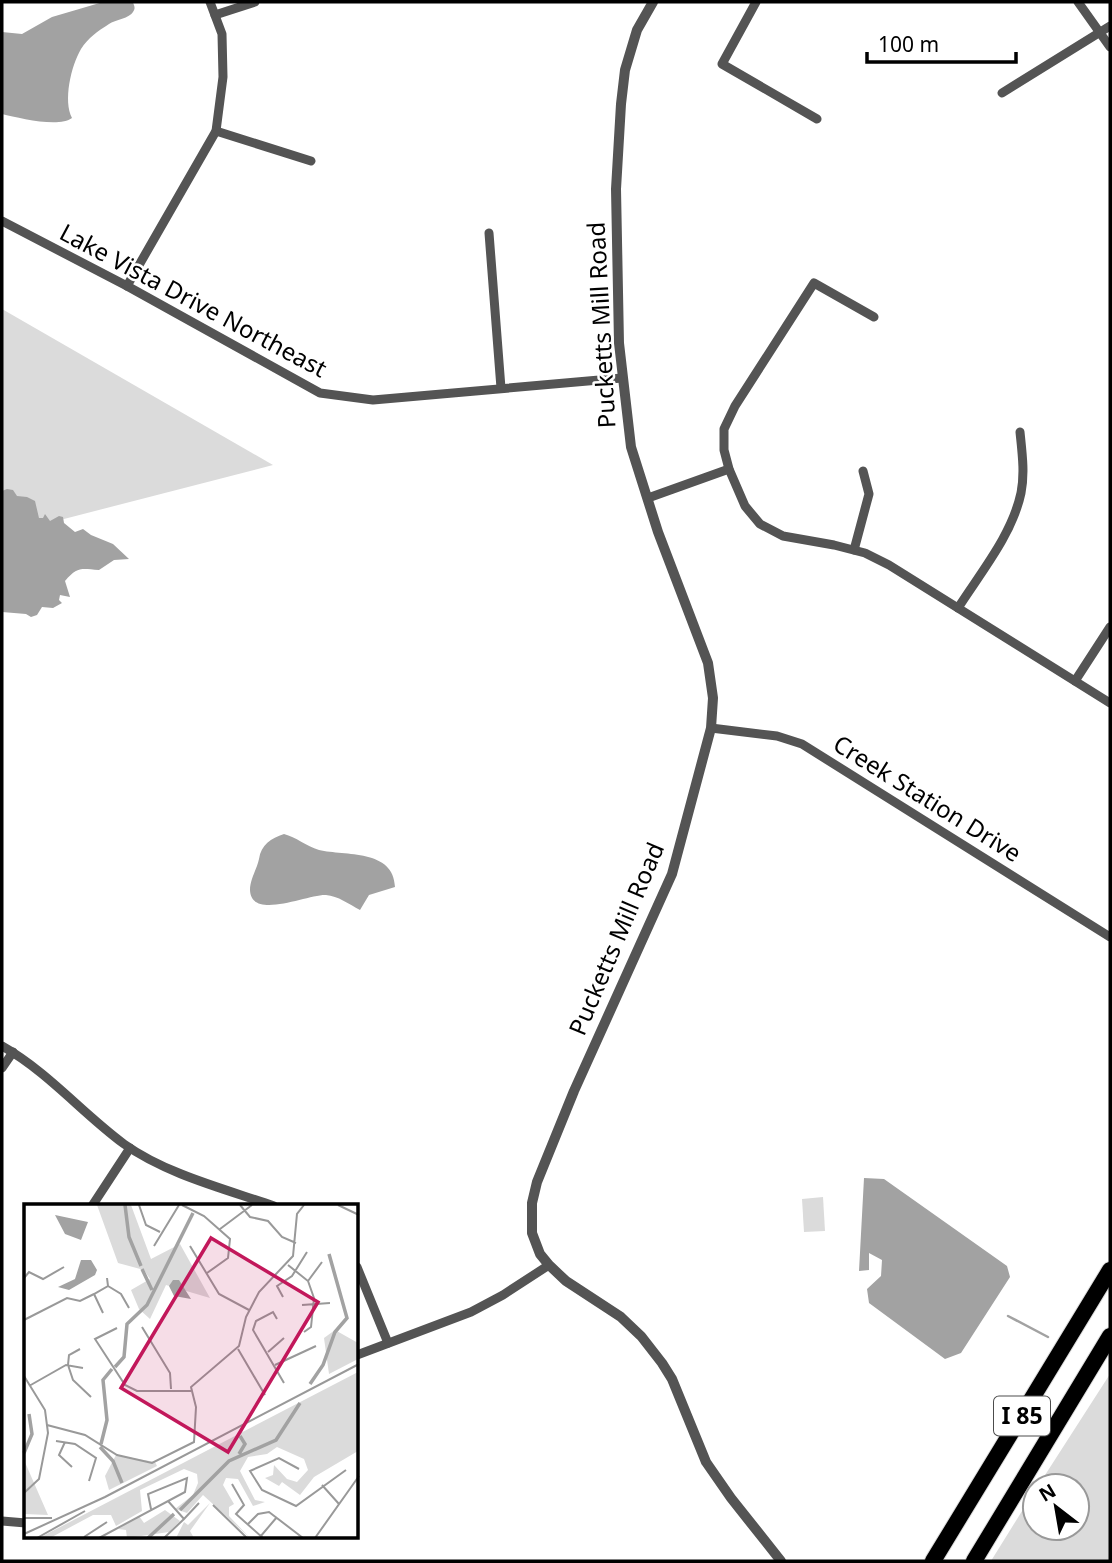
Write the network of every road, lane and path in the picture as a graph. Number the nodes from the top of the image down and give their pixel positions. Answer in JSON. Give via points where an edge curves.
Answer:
{"nodes":[{"id":1,"x":210,"y":2,"type":"edge"},
{"id":2,"x":255,"y":2,"type":"edge"},
{"id":3,"x":653,"y":2,"type":"edge"},
{"id":4,"x":756,"y":2,"type":"edge"},
{"id":5,"x":1078,"y":2,"type":"edge"},
{"id":6,"x":215,"y":15,"type":"junction"},
{"id":7,"x":1106,"y":29,"type":"edge"},
{"id":8,"x":1110,"y":47,"type":"edge"},
{"id":9,"x":1002,"y":93,"type":"dead end"},
{"id":10,"x":817,"y":118,"type":"dead end"},
{"id":11,"x":216,"y":131,"type":"junction"},
{"id":12,"x":311,"y":161,"type":"dead end"},
{"id":13,"x":2,"y":221,"type":"edge"},
{"id":14,"x":489,"y":233,"type":"dead end"},
{"id":15,"x":127,"y":286,"type":"junction"},
{"id":16,"x":874,"y":317,"type":"dead end"},
{"id":17,"x":622,"y":378,"type":"junction"},
{"id":18,"x":501,"y":388,"type":"junction"},
{"id":19,"x":1020,"y":432,"type":"dead end"},
{"id":20,"x":729,"y":469,"type":"junction"},
{"id":21,"x":863,"y":471,"type":"dead end"},
{"id":22,"x":648,"y":498,"type":"junction"},
{"id":23,"x":854,"y":550,"type":"junction"},
{"id":24,"x":958,"y":608,"type":"junction"},
{"id":25,"x":1110,"y":627,"type":"edge"},
{"id":26,"x":1075,"y":681,"type":"junction"},
{"id":27,"x":1110,"y":703,"type":"edge"},
{"id":28,"x":711,"y":728,"type":"junction"},
{"id":29,"x":1110,"y":937,"type":"edge"},
{"id":30,"x":2,"y":1046,"type":"edge"},
{"id":31,"x":13,"y":1052,"type":"junction"},
{"id":32,"x":2,"y":1068,"type":"edge"},
{"id":33,"x":130,"y":1148,"type":"junction"},
{"id":34,"x":93,"y":1204,"type":"edge"},
{"id":35,"x":269,"y":1204,"type":"edge"},
{"id":36,"x":549,"y":1265,"type":"junction"},
{"id":37,"x":1110,"y":1270,"type":"edge"},
{"id":38,"x":359,"y":1272,"type":"edge"},
{"id":39,"x":1110,"y":1336,"type":"edge"},
{"id":40,"x":388,"y":1343,"type":"junction"},
{"id":41,"x":359,"y":1354,"type":"edge"},
{"id":42,"x":2,"y":1521,"type":"edge"},
{"id":43,"x":24,"y":1523,"type":"edge"},
{"id":44,"x":781,"y":1561,"type":"edge"},
{"id":45,"x":933,"y":1561,"type":"edge"},
{"id":46,"x":974,"y":1561,"type":"edge"}],
"edges":[{"from":1,"to":6,"type":"street"},
{"from":2,"to":6,"type":"street"},
{"from":3,"to":17,"type":"street","name":"Pucketts Mill Road","via":[[637,30],[621,104],[616,189]]},
{"from":4,"to":10,"type":"street","via":[[722,64]]},
{"from":5,"to":7,"type":"street"},
{"from":6,"to":11,"type":"street","via":[[222,33],[223,77]]},
{"from":7,"to":8,"type":"street"},
{"from":7,"to":9,"type":"street"},
{"from":11,"to":12,"type":"street"},
{"from":11,"to":15,"type":"street"},
{"from":13,"to":15,"type":"street","name":"Lake Vista Drive Northeast"},
{"from":14,"to":18,"type":"street"},
{"from":15,"to":18,"type":"street","name":"Lake Vista Drive Northeast","via":[[320,393],[373,400]]},
{"from":16,"to":20,"type":"street","via":[[814,283],[724,429]]},
{"from":17,"to":18,"type":"street","name":"Lake Vista Drive Northeast"},
{"from":17,"to":22,"type":"street","name":"Pucketts Mill Road","via":[[631,447]]},
{"from":19,"to":24,"type":"street","via":[[1021,492],[1009,527]]},
{"from":20,"to":22,"type":"street"},
{"from":20,"to":23,"type":"street","via":[[745,506],[761,524],[783,536]]},
{"from":21,"to":23,"type":"street","via":[[869,494]]},
{"from":22,"to":28,"type":"street","name":"Pucketts Mill Road","via":[[708,663]]},
{"from":23,"to":24,"type":"street","via":[[889,565]]},
{"from":24,"to":26,"type":"street"},
{"from":25,"to":26,"type":"street"},
{"from":26,"to":27,"type":"street"},
{"from":28,"to":29,"type":"street","name":"Creek Station Drive","via":[[777,736],[802,744]]},
{"from":28,"to":36,"type":"street","name":"Pucketts Mill Road","via":[[672,874],[537,1182],[533,1240]]},
{"from":30,"to":31,"type":"street"},
{"from":31,"to":32,"type":"street"},
{"from":31,"to":33,"type":"street"},
{"from":33,"to":34,"type":"street"},
{"from":33,"to":35,"type":"street","via":[[156,1163]]},
{"from":36,"to":40,"type":"street","via":[[471,1312]]},
{"from":36,"to":44,"type":"street","name":"Pucketts Mill Road","via":[[641,1336],[672,1379],[706,1462]]},
{"from":37,"to":45,"type":"highway","number":"I 85"},
{"from":38,"to":40,"type":"street"},
{"from":39,"to":46,"type":"highway","number":"I 85"},
{"from":40,"to":41,"type":"street"},
{"from":42,"to":43,"type":"street"}]}
